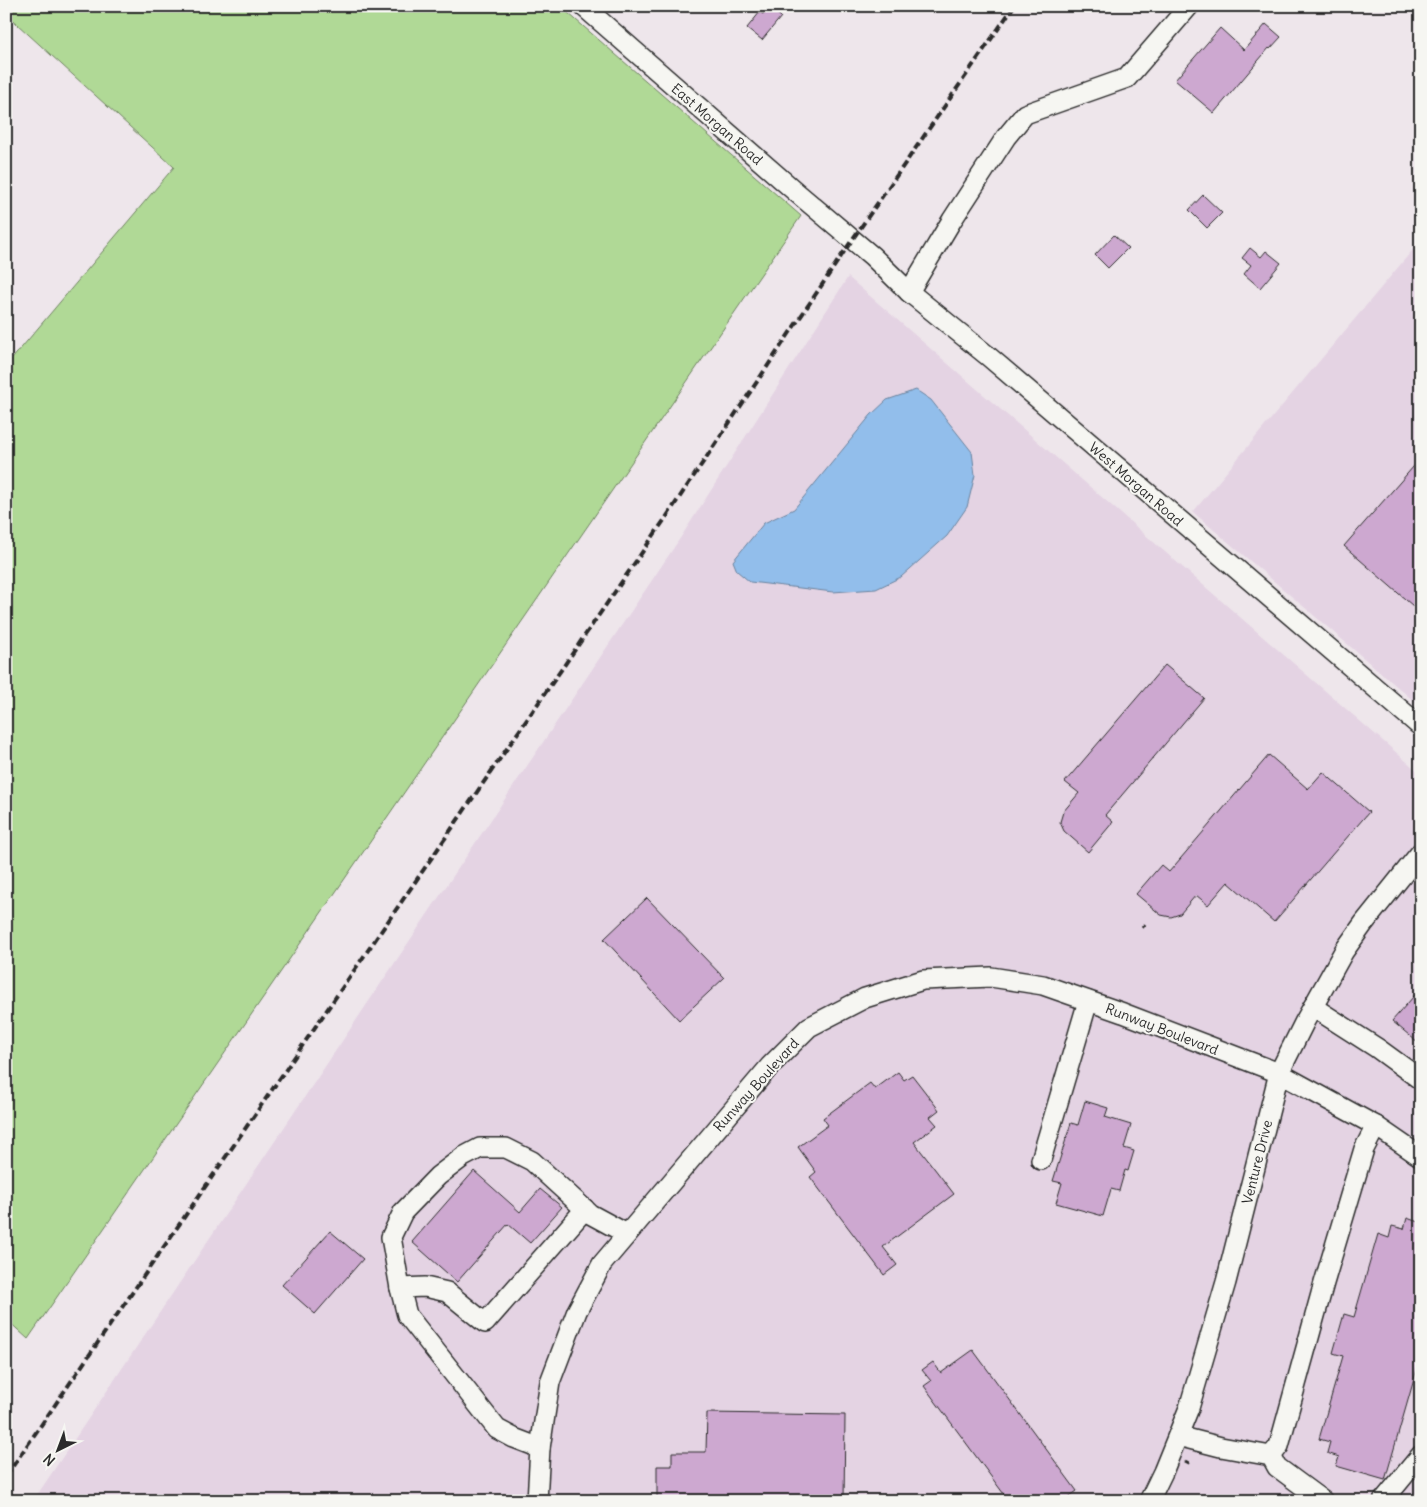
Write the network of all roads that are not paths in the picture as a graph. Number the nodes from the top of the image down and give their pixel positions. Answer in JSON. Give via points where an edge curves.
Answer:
{"nodes":[{"id":1,"x":583,"y":6,"type":"edge"},
{"id":2,"x":1189,"y":6,"type":"edge"},
{"id":3,"x":852,"y":240,"type":"joint"},
{"id":4,"x":909,"y":292,"type":"junction"},
{"id":5,"x":1421,"y":727,"type":"edge"},
{"id":6,"x":1417,"y":864,"type":"edge"},
{"id":7,"x":1088,"y":1001,"type":"junction"},
{"id":8,"x":1313,"y":1006,"type":"junction"},
{"id":9,"x":1279,"y":1072,"type":"junction"},
{"id":10,"x":1421,"y":1080,"type":"edge"},
{"id":11,"x":1376,"y":1126,"type":"junction"},
{"id":12,"x":1421,"y":1157,"type":"edge"},
{"id":13,"x":1041,"y":1160,"type":"dead end"},
{"id":14,"x":584,"y":1208,"type":"junction"},
{"id":15,"x":627,"y":1234,"type":"junction"},
{"id":16,"x":400,"y":1288,"type":"junction"},
{"id":17,"x":1178,"y":1436,"type":"junction"},
{"id":18,"x":540,"y":1448,"type":"junction"},
{"id":19,"x":1421,"y":1455,"type":"edge"},
{"id":20,"x":1271,"y":1456,"type":"junction"},
{"id":21,"x":537,"y":1501,"type":"edge"},
{"id":22,"x":1149,"y":1501,"type":"edge"},
{"id":23,"x":1323,"y":1501,"type":"edge"},
{"id":24,"x":1382,"y":1501,"type":"edge"}],
"edges":[{"from":1,"to":3,"type":"street","name":"East Morgan Road"},
{"from":2,"to":4,"type":"street","via":[[1127,78],[1025,114],[1000,145]]},
{"from":3,"to":4,"type":"street","name":"West Morgan Road"},
{"from":4,"to":5,"type":"street","name":"West Morgan Road","via":[[1015,378]]},
{"from":6,"to":8,"type":"street","name":"Venture Drive","via":[[1344,951]]},
{"from":7,"to":9,"type":"street","name":"Runway Boulevard"},
{"from":7,"to":13,"type":"street"},
{"from":7,"to":15,"type":"street","name":"Runway Boulevard","via":[[1043,986],[991,977],[923,980],[865,998],[809,1027],[770,1066]]},
{"from":8,"to":9,"type":"street","name":"Venture Drive"},
{"from":8,"to":10,"type":"street"},
{"from":9,"to":11,"type":"street","name":"Runway Boulevard"},
{"from":9,"to":17,"type":"street","name":"Venture Drive","via":[[1226,1282]]},
{"from":11,"to":12,"type":"street","name":"Runway Boulevard"},
{"from":11,"to":20,"type":"street","via":[[1364,1149],[1279,1446]]},
{"from":14,"to":15,"type":"street"},
{"from":14,"to":16,"type":"street","via":[[484,1323],[447,1292],[425,1287]]},
{"from":14,"to":16,"type":"street","via":[[532,1161],[506,1148],[480,1148],[444,1171],[403,1212],[391,1237]]},
{"from":15,"to":18,"type":"street","name":"Runway Boulevard","via":[[602,1264],[577,1312],[550,1382]]},
{"from":16,"to":18,"type":"street","via":[[407,1315],[497,1429]]},
{"from":17,"to":20,"type":"street"},
{"from":17,"to":22,"type":"street","name":"Venture Drive"},
{"from":18,"to":21,"type":"street","name":"Runway Boulevard"},
{"from":19,"to":24,"type":"street"},
{"from":20,"to":23,"type":"street","via":[[1277,1467]]}]}
